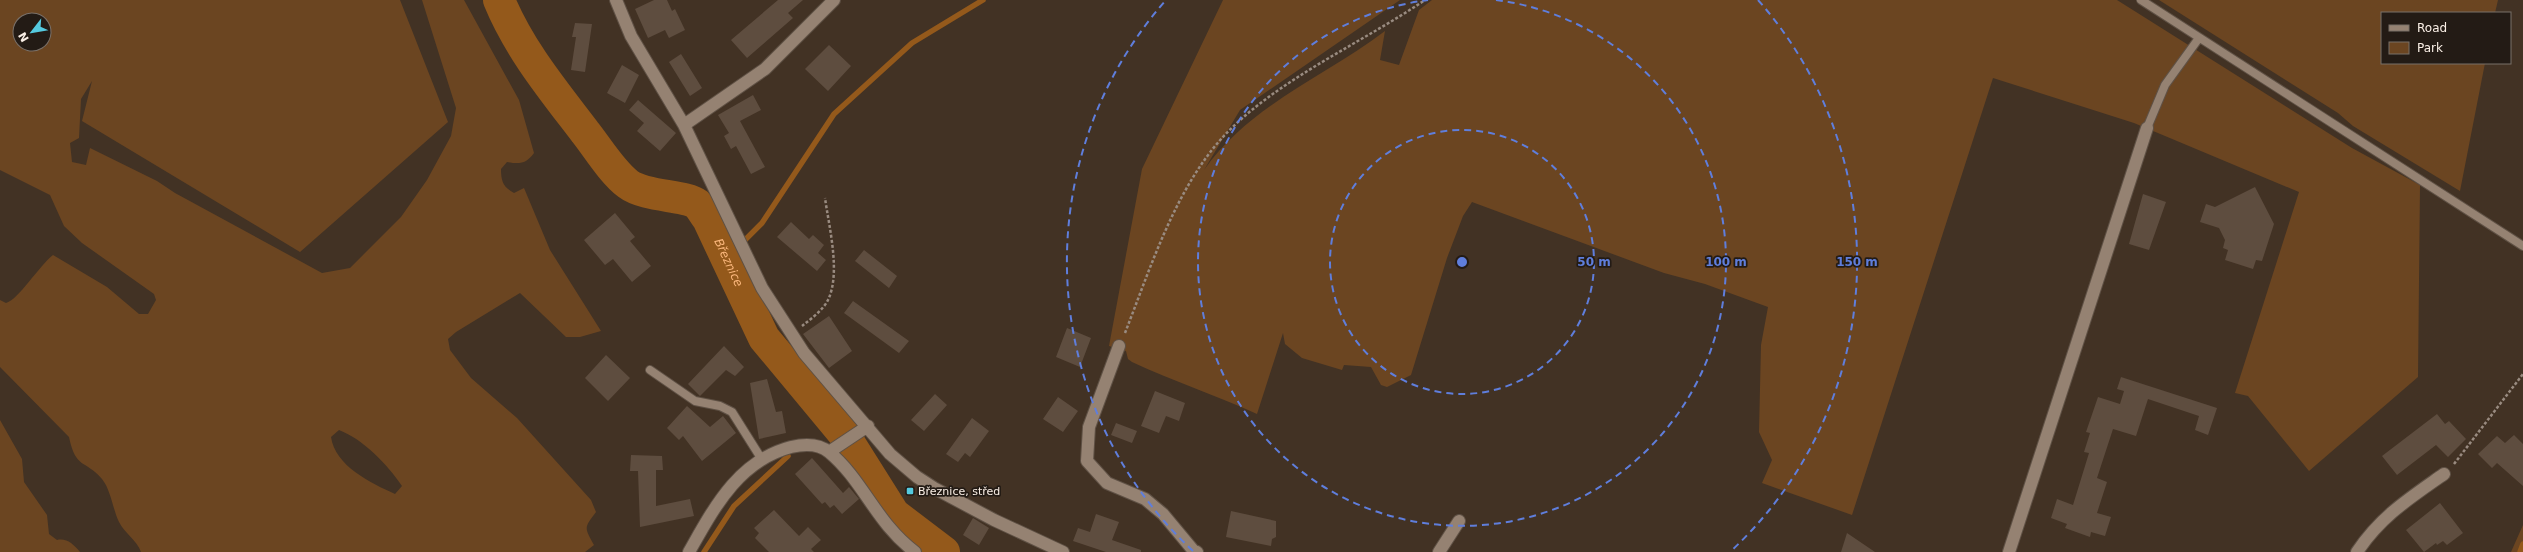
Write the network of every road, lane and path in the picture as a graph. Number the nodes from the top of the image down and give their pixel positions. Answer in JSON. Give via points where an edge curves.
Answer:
{"nodes":[{"id":1,"x":616,"y":0,"type":"edge"},
{"id":2,"x":834,"y":0,"type":"edge"},
{"id":3,"x":1425,"y":0,"type":"edge"},
{"id":4,"x":2140,"y":0,"type":"edge"},
{"id":5,"x":2199,"y":38,"type":"junction"},
{"id":6,"x":684,"y":125,"type":"junction"},
{"id":7,"x":2147,"y":128,"type":"joint"},
{"id":8,"x":825,"y":198,"type":"dead end"},
{"id":9,"x":2523,"y":246,"type":"edge"},
{"id":10,"x":790,"y":334,"type":"junction"},
{"id":11,"x":1119,"y":346,"type":"joint"},
{"id":12,"x":650,"y":370,"type":"dead end"},
{"id":13,"x":2523,"y":374,"type":"edge"},
{"id":14,"x":868,"y":426,"type":"junction"},
{"id":15,"x":829,"y":452,"type":"junction"},
{"id":16,"x":761,"y":458,"type":"junction"},
{"id":17,"x":2444,"y":474,"type":"joint"},
{"id":18,"x":1459,"y":521,"type":"dead end"},
{"id":19,"x":690,"y":552,"type":"edge"},
{"id":20,"x":916,"y":552,"type":"edge"},
{"id":21,"x":1063,"y":552,"type":"edge"},
{"id":22,"x":1197,"y":552,"type":"edge"},
{"id":23,"x":1439,"y":552,"type":"edge"},
{"id":24,"x":2009,"y":552,"type":"edge"},
{"id":25,"x":2357,"y":552,"type":"edge"}],
"edges":[{"from":1,"to":6,"type":"street","via":[[631,36]]},
{"from":2,"to":6,"type":"street","via":[[765,69]]},
{"from":3,"to":11,"type":"path","via":[[1306,73],[1252,111],[1222,138],[1195,173],[1162,240]]},
{"from":4,"to":5,"type":"lane"},
{"from":5,"to":7,"type":"lane","via":[[2168,81]]},
{"from":5,"to":9,"type":"lane"},
{"from":6,"to":10,"type":"street","via":[[749,264]]},
{"from":7,"to":24,"type":"street"},
{"from":8,"to":10,"type":"path","via":[[832,255],[832,289],[828,301],[819,311]]},
{"from":10,"to":14,"type":"street"},
{"from":11,"to":22,"type":"street","via":[[1089,427],[1087,461],[1107,483],[1144,499],[1163,514],[1192,550]]},
{"from":12,"to":16,"type":"lane","via":[[694,402],[720,406],[732,412]]},
{"from":13,"to":17,"type":"path","via":[[2461,456]]},
{"from":14,"to":15,"type":"street"},
{"from":14,"to":21,"type":"street","via":[[903,466],[934,488]]},
{"from":15,"to":16,"type":"street","via":[[805,444]]},
{"from":15,"to":20,"type":"street","via":[[858,484],[890,530]]},
{"from":16,"to":19,"type":"street","via":[[722,496],[707,518]]},
{"from":17,"to":25,"type":"street","via":[[2392,511],[2378,524]]},
{"from":18,"to":23,"type":"street"}]}
